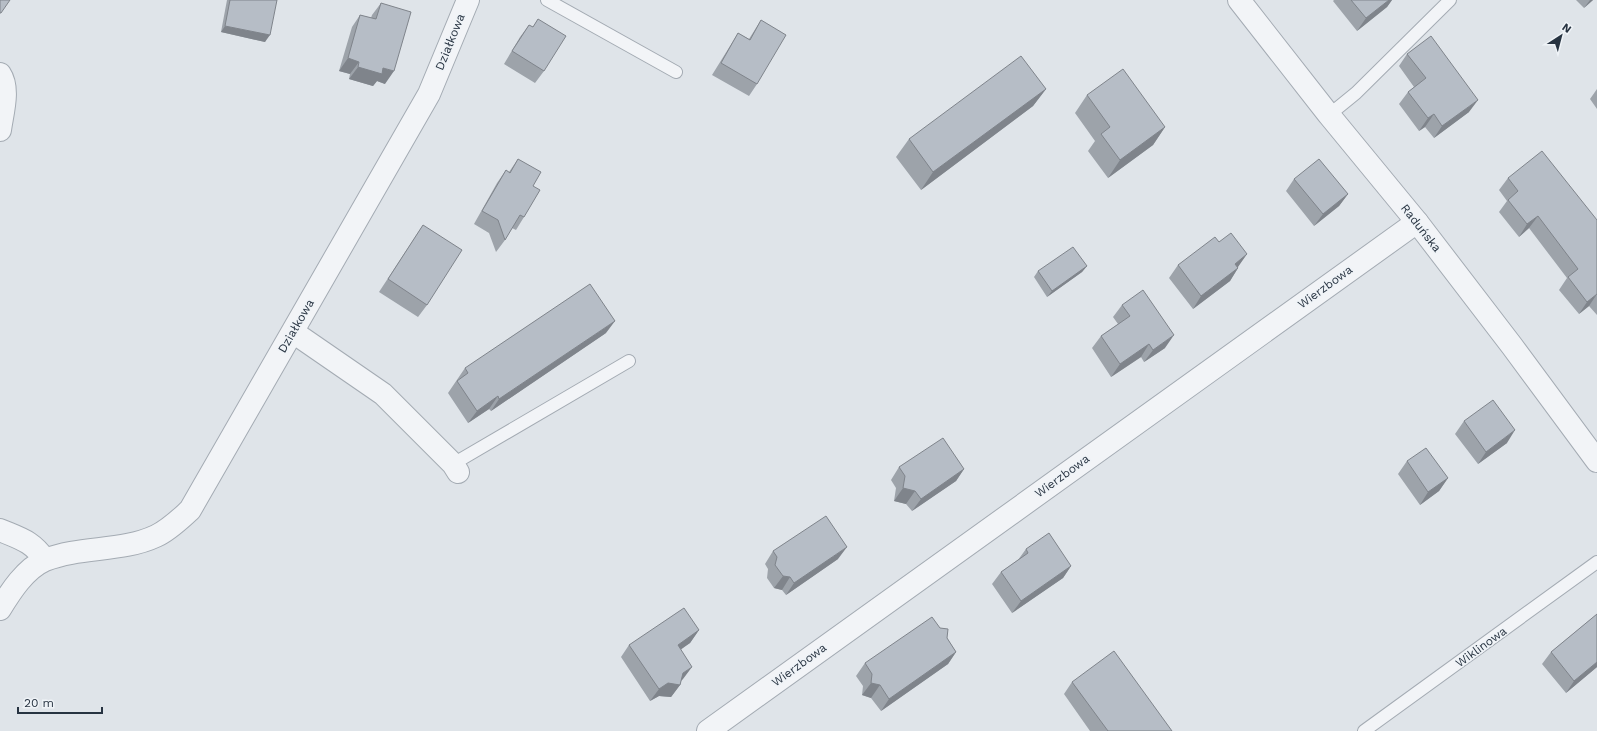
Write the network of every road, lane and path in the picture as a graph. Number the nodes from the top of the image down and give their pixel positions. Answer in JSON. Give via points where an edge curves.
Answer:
{"nodes":[{"id":1,"x":468,"y":0,"type":"edge"},
{"id":2,"x":547,"y":0,"type":"edge"},
{"id":3,"x":1238,"y":0,"type":"edge"},
{"id":4,"x":1450,"y":0,"type":"edge"},
{"id":5,"x":676,"y":72,"type":"dead end"},
{"id":6,"x":0,"y":74,"type":"edge"},
{"id":7,"x":1329,"y":115,"type":"junction"},
{"id":8,"x":0,"y":130,"type":"edge"},
{"id":9,"x":1417,"y":222,"type":"junction"},
{"id":10,"x":293,"y":332,"type":"junction"},
{"id":11,"x":629,"y":361,"type":"dead end"},
{"id":12,"x":1597,"y":461,"type":"edge"},
{"id":13,"x":456,"y":468,"type":"joint"},
{"id":14,"x":0,"y":530,"type":"edge"},
{"id":15,"x":45,"y":560,"type":"junction"},
{"id":16,"x":1597,"y":562,"type":"edge"},
{"id":17,"x":0,"y":609,"type":"edge"},
{"id":18,"x":708,"y":731,"type":"edge"},
{"id":19,"x":1364,"y":731,"type":"edge"}],
"edges":[{"from":1,"to":10,"type":"street","name":"Działkowa","via":[[429,94]]},
{"from":2,"to":5,"type":"lane"},
{"from":3,"to":7,"type":"street","name":"Raduńska"},
{"from":4,"to":7,"type":"lane","via":[[1356,93]]},
{"from":6,"to":8,"type":"street","via":[[5,84]]},
{"from":7,"to":9,"type":"street","name":"Raduńska"},
{"from":9,"to":12,"type":"street","name":"Raduńska"},
{"from":9,"to":18,"type":"street","name":"Wierzbowa"},
{"from":10,"to":13,"type":"street","via":[[383,394]]},
{"from":10,"to":15,"type":"street","name":"Działkowa","via":[[190,510],[178,522],[157,536],[135,543],[78,551]]},
{"from":11,"to":13,"type":"lane"},
{"from":14,"to":15,"type":"street","via":[[26,541],[37,549]]},
{"from":15,"to":17,"type":"street","via":[[27,573]]},
{"from":16,"to":19,"type":"lane","name":"Wiklinowa"}]}
